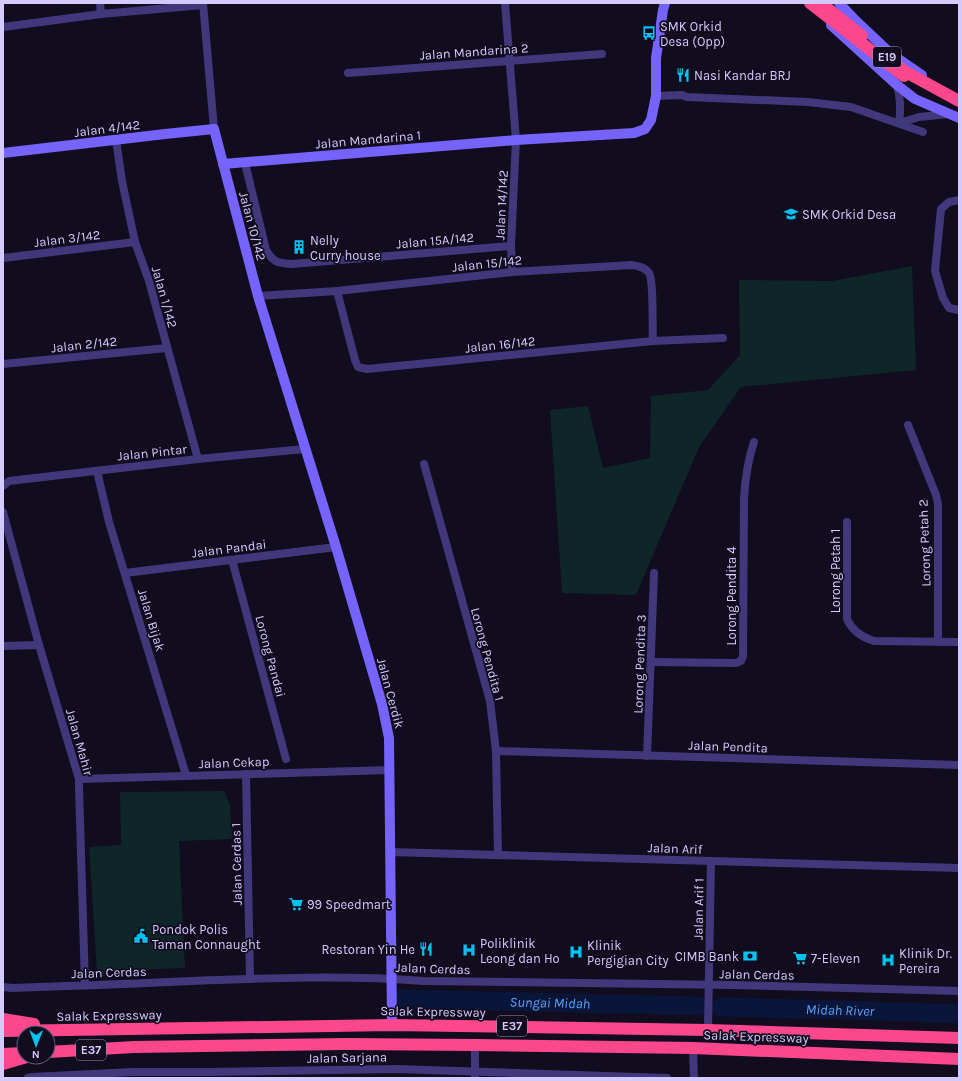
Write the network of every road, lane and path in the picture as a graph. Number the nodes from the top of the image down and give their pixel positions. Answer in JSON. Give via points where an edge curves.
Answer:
{"nodes":[{"id":1,"x":100,"y":3,"type":"edge"},
{"id":2,"x":505,"y":3,"type":"edge"},
{"id":3,"x":665,"y":3,"type":"edge"},
{"id":4,"x":810,"y":3,"type":"edge"},
{"id":5,"x":821,"y":3,"type":"edge"},
{"id":6,"x":839,"y":3,"type":"edge"},
{"id":7,"x":203,"y":4,"type":"edge"},
{"id":8,"x":101,"y":14,"type":"junction"},
{"id":9,"x":3,"y":28,"type":"edge"},
{"id":10,"x":602,"y":54,"type":"dead end"},
{"id":11,"x":510,"y":61,"type":"junction"},
{"id":12,"x":348,"y":73,"type":"dead end"},
{"id":13,"x":897,"y":85,"type":"junction"},
{"id":14,"x":959,"y":95,"type":"edge"},
{"id":15,"x":656,"y":96,"type":"junction"},
{"id":16,"x":959,"y":100,"type":"edge"},
{"id":17,"x":959,"y":105,"type":"edge"},
{"id":18,"x":948,"y":114,"type":"junction"},
{"id":19,"x":959,"y":118,"type":"edge"},
{"id":20,"x":899,"y":124,"type":"junction"},
{"id":21,"x":214,"y":129,"type":"junction"},
{"id":22,"x":923,"y":132,"type":"dead end"},
{"id":23,"x":116,"y":140,"type":"junction"},
{"id":24,"x":516,"y":140,"type":"junction"},
{"id":25,"x":3,"y":153,"type":"edge"},
{"id":26,"x":245,"y":163,"type":"junction"},
{"id":27,"x":223,"y":164,"type":"junction"},
{"id":28,"x":959,"y":200,"type":"edge"},
{"id":29,"x":135,"y":242,"type":"junction"},
{"id":30,"x":511,"y":246,"type":"junction"},
{"id":31,"x":3,"y":258,"type":"edge"},
{"id":32,"x":512,"y":272,"type":"junction"},
{"id":33,"x":337,"y":291,"type":"junction"},
{"id":34,"x":258,"y":296,"type":"junction"},
{"id":35,"x":959,"y":310,"type":"edge"},
{"id":36,"x":723,"y":338,"type":"dead end"},
{"id":37,"x":652,"y":340,"type":"junction"},
{"id":38,"x":167,"y":348,"type":"junction"},
{"id":39,"x":3,"y":364,"type":"edge"},
{"id":40,"x":908,"y":425,"type":"dead end"},
{"id":41,"x":754,"y":442,"type":"dead end"},
{"id":42,"x":305,"y":449,"type":"junction"},
{"id":43,"x":198,"y":459,"type":"junction"},
{"id":44,"x":424,"y":464,"type":"dead end"},
{"id":45,"x":97,"y":470,"type":"junction"},
{"id":46,"x":3,"y":486,"type":"edge"},
{"id":47,"x":3,"y":512,"type":"edge"},
{"id":48,"x":847,"y":522,"type":"dead end"},
{"id":49,"x":336,"y":547,"type":"junction"},
{"id":50,"x":232,"y":560,"type":"junction"},
{"id":51,"x":125,"y":573,"type":"junction"},
{"id":52,"x":654,"y":573,"type":"dead end"},
{"id":53,"x":938,"y":642,"type":"junction"},
{"id":54,"x":959,"y":642,"type":"edge"},
{"id":55,"x":39,"y":645,"type":"junction"},
{"id":56,"x":3,"y":646,"type":"edge"},
{"id":57,"x":651,"y":662,"type":"junction"},
{"id":58,"x":496,"y":751,"type":"junction"},
{"id":59,"x":647,"y":756,"type":"junction"},
{"id":60,"x":286,"y":759,"type":"dead end"},
{"id":61,"x":959,"y":765,"type":"edge"},
{"id":62,"x":390,"y":770,"type":"junction"},
{"id":63,"x":246,"y":774,"type":"junction"},
{"id":64,"x":186,"y":775,"type":"junction"},
{"id":65,"x":79,"y":779,"type":"junction"},
{"id":66,"x":390,"y":852,"type":"junction"},
{"id":67,"x":498,"y":855,"type":"junction"},
{"id":68,"x":711,"y":861,"type":"junction"},
{"id":69,"x":959,"y":868,"type":"edge"},
{"id":70,"x":391,"y":978,"type":"junction"},
{"id":71,"x":250,"y":979,"type":"junction"},
{"id":72,"x":84,"y":985,"type":"junction"},
{"id":73,"x":709,"y":985,"type":"junction"},
{"id":74,"x":3,"y":987,"type":"edge"},
{"id":75,"x":959,"y":991,"type":"edge"},
{"id":76,"x":3,"y":1019,"type":"edge"},
{"id":77,"x":392,"y":1024,"type":"junction"},
{"id":78,"x":64,"y":1030,"type":"junction"},
{"id":79,"x":708,"y":1030,"type":"junction"},
{"id":80,"x":3,"y":1031,"type":"edge"},
{"id":81,"x":959,"y":1038,"type":"edge"},
{"id":82,"x":475,"y":1044,"type":"junction"},
{"id":83,"x":693,"y":1048,"type":"junction"},
{"id":84,"x":56,"y":1052,"type":"edge"},
{"id":85,"x":16,"y":1053,"type":"edge"},
{"id":86,"x":3,"y":1054,"type":"edge"},
{"id":87,"x":959,"y":1059,"type":"edge"},
{"id":88,"x":16,"y":1060,"type":"edge"},
{"id":89,"x":3,"y":1064,"type":"edge"},
{"id":90,"x":373,"y":1069,"type":"junction"},
{"id":91,"x":475,"y":1075,"type":"edge"},
{"id":92,"x":28,"y":1078,"type":"edge"},
{"id":93,"x":373,"y":1078,"type":"edge"},
{"id":94,"x":667,"y":1078,"type":"edge"},
{"id":95,"x":694,"y":1078,"type":"edge"}],
"edges":[{"from":1,"to":8,"type":"street"},
{"from":2,"to":11,"type":"street"},
{"from":3,"to":15,"type":"street","name":"Jalan Mandarina 1","via":[[656,58]]},
{"from":4,"to":13,"type":"street"},
{"from":4,"to":17,"type":"highway","number":"E19","bridge":true,"via":[[904,76]]},
{"from":5,"to":16,"type":"highway","number":"E19","via":[[904,71]]},
{"from":6,"to":14,"type":"street","via":[[890,53],[929,81]]},
{"from":7,"to":8,"type":"street"},
{"from":7,"to":21,"type":"street","name":"Jalan 10/142"},
{"from":8,"to":9,"type":"street"},
{"from":10,"to":11,"type":"street","name":"Jalan Mandarina 2"},
{"from":11,"to":12,"type":"street","name":"Jalan Mandarina 2"},
{"from":11,"to":24,"type":"street"},
{"from":13,"to":18,"type":"street","via":[[915,99]]},
{"from":13,"to":20,"type":"street","via":[[901,107]]},
{"from":15,"to":20,"type":"street","via":[[682,95],[851,107]]},
{"from":15,"to":24,"type":"street","name":"Jalan Mandarina 1","via":[[651,120],[645,129],[634,133]]},
{"from":18,"to":19,"type":"street"},
{"from":18,"to":20,"type":"street","via":[[919,117]]},
{"from":20,"to":22,"type":"street"},
{"from":21,"to":23,"type":"street","name":"Jalan 4/142"},
{"from":21,"to":27,"type":"street","name":"Jalan 10/142"},
{"from":23,"to":25,"type":"street","name":"Jalan 4/142"},
{"from":23,"to":29,"type":"street","name":"Jalan 1/142"},
{"from":24,"to":26,"type":"street","name":"Jalan Mandarina 1"},
{"from":24,"to":30,"type":"street","name":"Jalan 14/142"},
{"from":26,"to":27,"type":"street","name":"Jalan Mandarina 1"},
{"from":26,"to":30,"type":"street","name":"Jalan 15A/142","via":[[266,250],[271,259],[280,264]]},
{"from":27,"to":34,"type":"street","name":"Jalan 10/142"},
{"from":28,"to":35,"type":"street","via":[[949,202],[941,209],[935,271],[943,298],[949,308]]},
{"from":29,"to":31,"type":"street","name":"Jalan 3/142"},
{"from":29,"to":38,"type":"street","name":"Jalan 1/142"},
{"from":30,"to":32,"type":"street","name":"Jalan 14/142"},
{"from":32,"to":33,"type":"street","name":"Jalan 15/142"},
{"from":32,"to":37,"type":"street","name":"Jalan 15/142","via":[[632,265],[643,268],[649,273],[652,283]]},
{"from":33,"to":34,"type":"street","name":"Jalan 15/142"},
{"from":33,"to":37,"type":"street","name":"Jalan 16/142","via":[[355,360],[358,367],[367,369]]},
{"from":34,"to":42,"type":"street","name":"Jalan 10/142"},
{"from":36,"to":37,"type":"street","name":"Jalan 16/142"},
{"from":38,"to":39,"type":"street","name":"Jalan 2/142"},
{"from":38,"to":43,"type":"street","name":"Jalan 1/142"},
{"from":40,"to":53,"type":"street","name":"Lorong Petah 2","via":[[938,504]]},
{"from":41,"to":57,"type":"street","name":"Lorong Pendita 4","via":[[744,499],[741,661]]},
{"from":42,"to":43,"type":"street","name":"Jalan Pintar"},
{"from":42,"to":49,"type":"street","name":"Jalan Cerdik"},
{"from":43,"to":45,"type":"street","name":"Jalan Pintar"},
{"from":44,"to":58,"type":"street","name":"Lorong Pendita 1","via":[[490,701]]},
{"from":45,"to":46,"type":"street","name":"Jalan Pintar","via":[[9,481]]},
{"from":45,"to":51,"type":"street","name":"Jalan Bijak","via":[[109,522]]},
{"from":47,"to":55,"type":"street","name":"Jalan Mahir"},
{"from":48,"to":53,"type":"street","name":"Lorong Petah 1","via":[[847,619],[850,627],[874,641]]},
{"from":49,"to":50,"type":"street","name":"Jalan Pandai"},
{"from":49,"to":62,"type":"street","name":"Jalan Cerdik","via":[[382,704],[389,738]]},
{"from":50,"to":51,"type":"street","name":"Jalan Pandai"},
{"from":50,"to":60,"type":"street","name":"Lorong Pandai"},
{"from":51,"to":64,"type":"street","name":"Jalan Bijak"},
{"from":52,"to":57,"type":"street","name":"Lorong Pendita 3"},
{"from":53,"to":54,"type":"street","name":"Lorong Petah 1"},
{"from":55,"to":56,"type":"street"},
{"from":55,"to":65,"type":"street","name":"Jalan Mahir"},
{"from":57,"to":59,"type":"street","name":"Lorong Pendita 3"},
{"from":58,"to":59,"type":"street","name":"Jalan Pendita"},
{"from":58,"to":67,"type":"street","name":"Lorong Pendita 1"},
{"from":59,"to":61,"type":"street","name":"Jalan Pendita"},
{"from":62,"to":63,"type":"street","name":"Jalan Cekap"},
{"from":62,"to":66,"type":"street","name":"Jalan Cerdik"},
{"from":63,"to":64,"type":"street","name":"Jalan Cekap"},
{"from":63,"to":71,"type":"street","name":"Jalan Cerdas 1"},
{"from":64,"to":65,"type":"street","name":"Jalan Cekap"},
{"from":65,"to":72,"type":"street","name":"Jalan Mahir"},
{"from":66,"to":67,"type":"street","name":"Jalan Arif"},
{"from":66,"to":70,"type":"street","name":"Jalan Cerdik"},
{"from":67,"to":68,"type":"street","name":"Jalan Arif"},
{"from":68,"to":69,"type":"street","name":"Jalan Arif"},
{"from":68,"to":73,"type":"street","name":"Jalan Arif 1"},
{"from":70,"to":71,"type":"street","name":"Jalan Cerdas"},
{"from":70,"to":73,"type":"street","name":"Jalan Cerdas","via":[[424,981]]},
{"from":70,"to":77,"type":"street","name":"Jalan Cerdik"},
{"from":71,"to":72,"type":"street","name":"Jalan Cerdas"},
{"from":72,"to":74,"type":"street","name":"Jalan Cerdas"},
{"from":73,"to":75,"type":"street","name":"Jalan Cerdas"},
{"from":73,"to":79,"type":"street","name":"Jalan Arif 1"},
{"from":76,"to":78,"type":"highway"},
{"from":77,"to":78,"type":"highway","name":"Salak Expressway","number":"E37"},
{"from":77,"to":79,"type":"highway","name":"Salak Expressway","number":"E37"},
{"from":78,"to":80,"type":"highway","name":"Salak Expressway","number":"E37"},
{"from":79,"to":81,"type":"highway","name":"Salak Expressway","number":"E37"},
{"from":82,"to":83,"type":"highway","name":"Salak Expressway","number":"E37"},
{"from":82,"to":84,"type":"highway","name":"Salak Expressway","number":"E37","via":[[141,1047]]},
{"from":82,"to":91,"type":"street"},
{"from":83,"to":87,"type":"highway","name":"Salak Expressway","number":"E37"},
{"from":83,"to":95,"type":"street"},
{"from":85,"to":86,"type":"highway"},
{"from":88,"to":89,"type":"highway"},
{"from":90,"to":91,"type":"street","name":"Jalan Sarjana"},
{"from":90,"to":92,"type":"street","name":"Jalan Sarjana","via":[[134,1072]]},
{"from":90,"to":93,"type":"street"},
{"from":91,"to":94,"type":"street","name":"Jalan Sarjana"}]}
